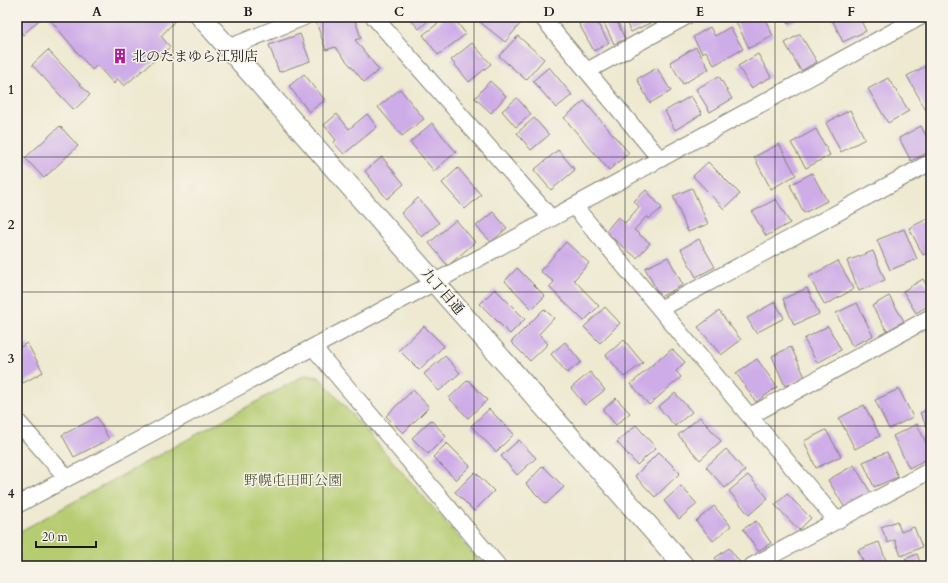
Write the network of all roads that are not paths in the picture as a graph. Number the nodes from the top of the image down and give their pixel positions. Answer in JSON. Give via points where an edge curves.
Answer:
{"nodes":[{"id":1,"x":201,"y":17,"type":"edge"},
{"id":2,"x":304,"y":17,"type":"edge"},
{"id":3,"x":374,"y":17,"type":"edge"},
{"id":4,"x":542,"y":17,"type":"edge"},
{"id":5,"x":685,"y":17,"type":"edge"},
{"id":6,"x":920,"y":17,"type":"edge"},
{"id":7,"x":228,"y":48,"type":"junction"},
{"id":8,"x":587,"y":71,"type":"junction"},
{"id":9,"x":660,"y":159,"type":"junction"},
{"id":10,"x":931,"y":162,"type":"edge"},
{"id":11,"x":574,"y":206,"type":"junction"},
{"id":12,"x":551,"y":218,"type":"junction"},
{"id":13,"x":435,"y":282,"type":"junction"},
{"id":14,"x":660,"y":309,"type":"junction"},
{"id":15,"x":931,"y":317,"type":"edge"},
{"id":16,"x":313,"y":347,"type":"junction"},
{"id":17,"x":750,"y":416,"type":"junction"},
{"id":18,"x":17,"y":421,"type":"edge"},
{"id":19,"x":931,"y":470,"type":"edge"},
{"id":20,"x":67,"y":478,"type":"junction"},
{"id":21,"x":17,"y":505,"type":"edge"},
{"id":22,"x":836,"y":521,"type":"junction"},
{"id":23,"x":498,"y":566,"type":"edge"},
{"id":24,"x":684,"y":566,"type":"edge"},
{"id":25,"x":752,"y":566,"type":"edge"}],
"edges":[{"from":1,"to":7,"type":"street","name":"九丁目通"},
{"from":2,"to":7,"type":"street"},
{"from":3,"to":12,"type":"street"},
{"from":4,"to":8,"type":"street"},
{"from":5,"to":8,"type":"street"},
{"from":6,"to":9,"type":"street"},
{"from":7,"to":13,"type":"street","name":"九丁目通"},
{"from":8,"to":9,"type":"street"},
{"from":9,"to":11,"type":"street"},
{"from":10,"to":14,"type":"street"},
{"from":11,"to":12,"type":"street"},
{"from":11,"to":14,"type":"street"},
{"from":12,"to":13,"type":"street"},
{"from":13,"to":16,"type":"street"},
{"from":13,"to":24,"type":"street","name":"九丁目通"},
{"from":14,"to":17,"type":"street"},
{"from":15,"to":17,"type":"street"},
{"from":16,"to":20,"type":"street"},
{"from":16,"to":23,"type":"street"},
{"from":17,"to":22,"type":"street"},
{"from":18,"to":20,"type":"street"},
{"from":19,"to":22,"type":"street"},
{"from":20,"to":21,"type":"street"},
{"from":22,"to":25,"type":"street"}]}
